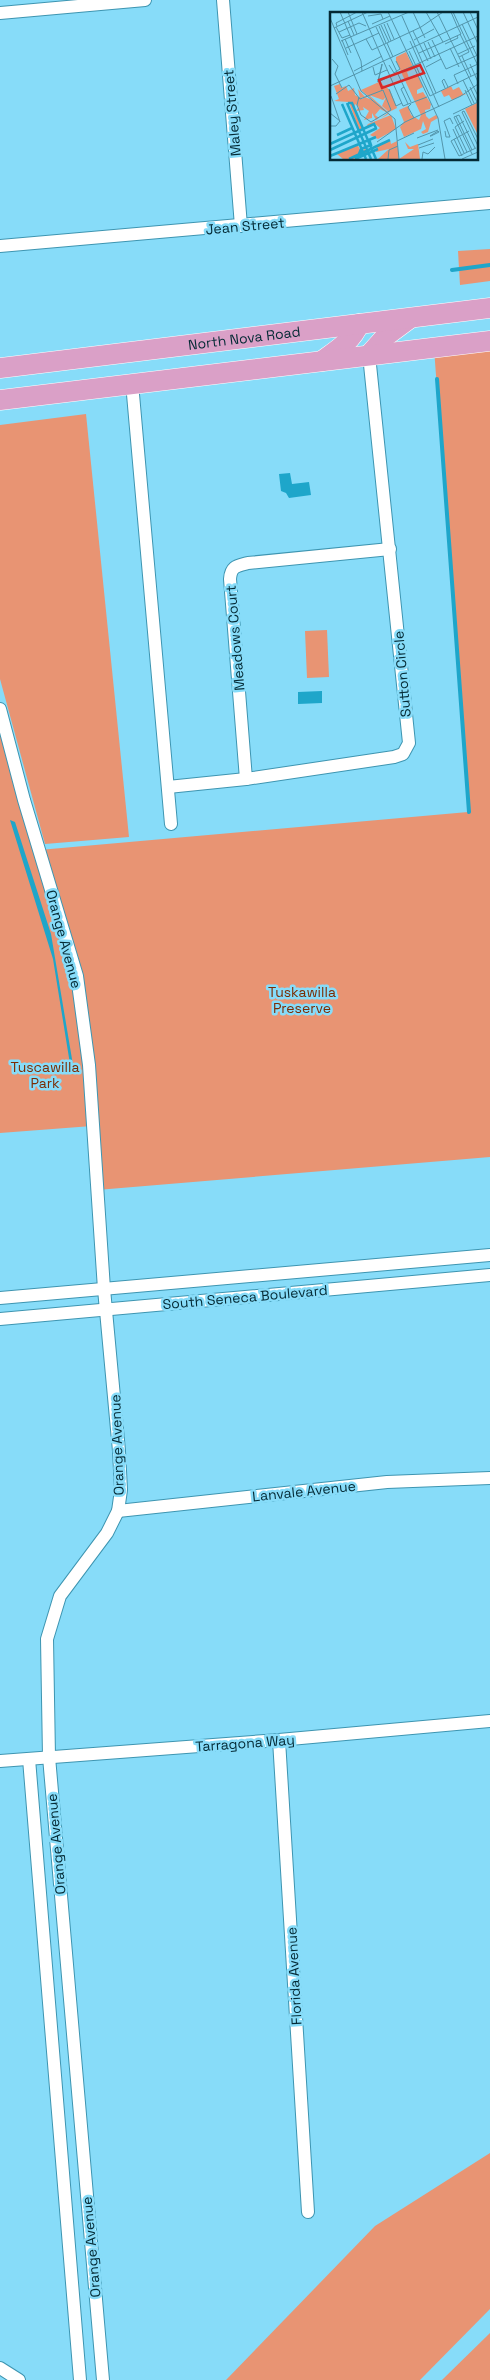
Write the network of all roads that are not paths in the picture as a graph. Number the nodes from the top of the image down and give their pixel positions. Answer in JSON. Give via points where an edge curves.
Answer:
{"nodes":[{"id":1,"x":146,"y":0,"type":"edge"},
{"id":2,"x":223,"y":0,"type":"edge"},
{"id":3,"x":0,"y":13,"type":"edge"},
{"id":4,"x":490,"y":203,"type":"edge"},
{"id":5,"x":242,"y":226,"type":"junction"},
{"id":6,"x":0,"y":246,"type":"edge"},
{"id":7,"x":490,"y":308,"type":"edge"},
{"id":8,"x":410,"y":317,"type":"junction"},
{"id":9,"x":358,"y":324,"type":"junction"},
{"id":10,"x":490,"y":341,"type":"edge"},
{"id":11,"x":369,"y":355,"type":"junction"},
{"id":12,"x":322,"y":361,"type":"junction"},
{"id":13,"x":0,"y":368,"type":"edge"},
{"id":14,"x":132,"y":384,"type":"junction"},
{"id":15,"x":0,"y":400,"type":"edge"},
{"id":16,"x":390,"y":550,"type":"junction"},
{"id":17,"x":0,"y":709,"type":"edge"},
{"id":18,"x":246,"y":779,"type":"junction"},
{"id":19,"x":168,"y":787,"type":"junction"},
{"id":20,"x":171,"y":824,"type":"dead end"},
{"id":21,"x":490,"y":1255,"type":"edge"},
{"id":22,"x":343,"y":1268,"type":"junction"},
{"id":23,"x":490,"y":1275,"type":"edge"},
{"id":24,"x":346,"y":1288,"type":"junction"},
{"id":25,"x":104,"y":1289,"type":"junction"},
{"id":26,"x":0,"y":1298,"type":"edge"},
{"id":27,"x":106,"y":1309,"type":"junction"},
{"id":28,"x":0,"y":1319,"type":"edge"},
{"id":29,"x":490,"y":1478,"type":"edge"},
{"id":30,"x":118,"y":1511,"type":"junction"},
{"id":31,"x":490,"y":1721,"type":"edge"},
{"id":32,"x":279,"y":1740,"type":"junction"},
{"id":33,"x":49,"y":1757,"type":"junction"},
{"id":34,"x":28,"y":1758,"type":"junction"},
{"id":35,"x":0,"y":1761,"type":"edge"},
{"id":36,"x":64,"y":1929,"type":"junction"},
{"id":37,"x":43,"y":1931,"type":"junction"},
{"id":38,"x":76,"y":2075,"type":"junction"},
{"id":39,"x":55,"y":2078,"type":"junction"},
{"id":40,"x":308,"y":2212,"type":"dead end"},
{"id":41,"x":88,"y":2214,"type":"junction"},
{"id":42,"x":66,"y":2215,"type":"junction"},
{"id":43,"x":0,"y":2368,"type":"edge"},
{"id":44,"x":19,"y":2380,"type":"edge"},
{"id":45,"x":80,"y":2380,"type":"edge"},
{"id":46,"x":103,"y":2380,"type":"edge"}],
"edges":[{"from":1,"to":3,"type":"street"},
{"from":2,"to":5,"type":"street","name":"Maley Street"},
{"from":4,"to":5,"type":"street","name":"Jean Street"},
{"from":5,"to":6,"type":"street","name":"Jean Street"},
{"from":7,"to":8,"type":"main road","name":"North Nova Road"},
{"from":8,"to":9,"type":"main road","name":"North Nova Road"},
{"from":8,"to":11,"type":"main road"},
{"from":9,"to":12,"type":"main road","via":[[348,341]]},
{"from":9,"to":13,"type":"main road","name":"North Nova Road"},
{"from":10,"to":11,"type":"main road"},
{"from":11,"to":12,"type":"main road"},
{"from":11,"to":16,"type":"street","name":"Sutton Circle"},
{"from":12,"to":14,"type":"main road"},
{"from":14,"to":15,"type":"main road"},
{"from":14,"to":19,"type":"street"},
{"from":16,"to":18,"type":"street","name":"Sutton Circle","via":[[409,743],[403,754]]},
{"from":16,"to":18,"type":"street","name":"Meadows Court","via":[[248,563],[232,569],[230,579]]},
{"from":17,"to":25,"type":"street","name":"Orange Avenue","via":[[77,976],[89,1065]]},
{"from":18,"to":19,"type":"street","name":"Sutton Circle"},
{"from":19,"to":20,"type":"street"},
{"from":21,"to":22,"type":"street","name":"South Seneca Boulevard"},
{"from":22,"to":24,"type":"street"},
{"from":22,"to":25,"type":"street","name":"South Seneca Boulevard"},
{"from":23,"to":24,"type":"street","name":"South Seneca Boulevard"},
{"from":24,"to":27,"type":"street","name":"South Seneca Boulevard"},
{"from":25,"to":26,"type":"street","name":"South Seneca Boulevard"},
{"from":25,"to":27,"type":"street","name":"Orange Avenue"},
{"from":27,"to":28,"type":"street","name":"South Seneca Boulevard"},
{"from":27,"to":30,"type":"street","name":"Orange Avenue","via":[[119,1452],[121,1490]]},
{"from":29,"to":30,"type":"street","name":"Lanvale Avenue","via":[[387,1482]]},
{"from":30,"to":33,"type":"street","name":"Orange Avenue","via":[[107,1533],[60,1596],[51,1618],[47,1639]]},
{"from":31,"to":32,"type":"street","name":"Tarragona Way"},
{"from":32,"to":33,"type":"street","name":"Tarragona Way"},
{"from":32,"to":40,"type":"street","name":"Florida Avenue"},
{"from":33,"to":34,"type":"street","name":"Tarragona Way"},
{"from":33,"to":36,"type":"street","name":"Orange Avenue"},
{"from":34,"to":35,"type":"street","name":"Tarragona Way"},
{"from":34,"to":37,"type":"street","name":"Orange Avenue"},
{"from":36,"to":37,"type":"street"},
{"from":36,"to":38,"type":"street","name":"Orange Avenue"},
{"from":37,"to":39,"type":"street","name":"Orange Avenue"},
{"from":38,"to":39,"type":"street"},
{"from":38,"to":41,"type":"street","name":"Orange Avenue"},
{"from":39,"to":42,"type":"street","name":"Orange Avenue"},
{"from":41,"to":42,"type":"street"},
{"from":41,"to":46,"type":"street","name":"Orange Avenue"},
{"from":42,"to":45,"type":"street","name":"Orange Avenue"},
{"from":43,"to":44,"type":"street"}]}
